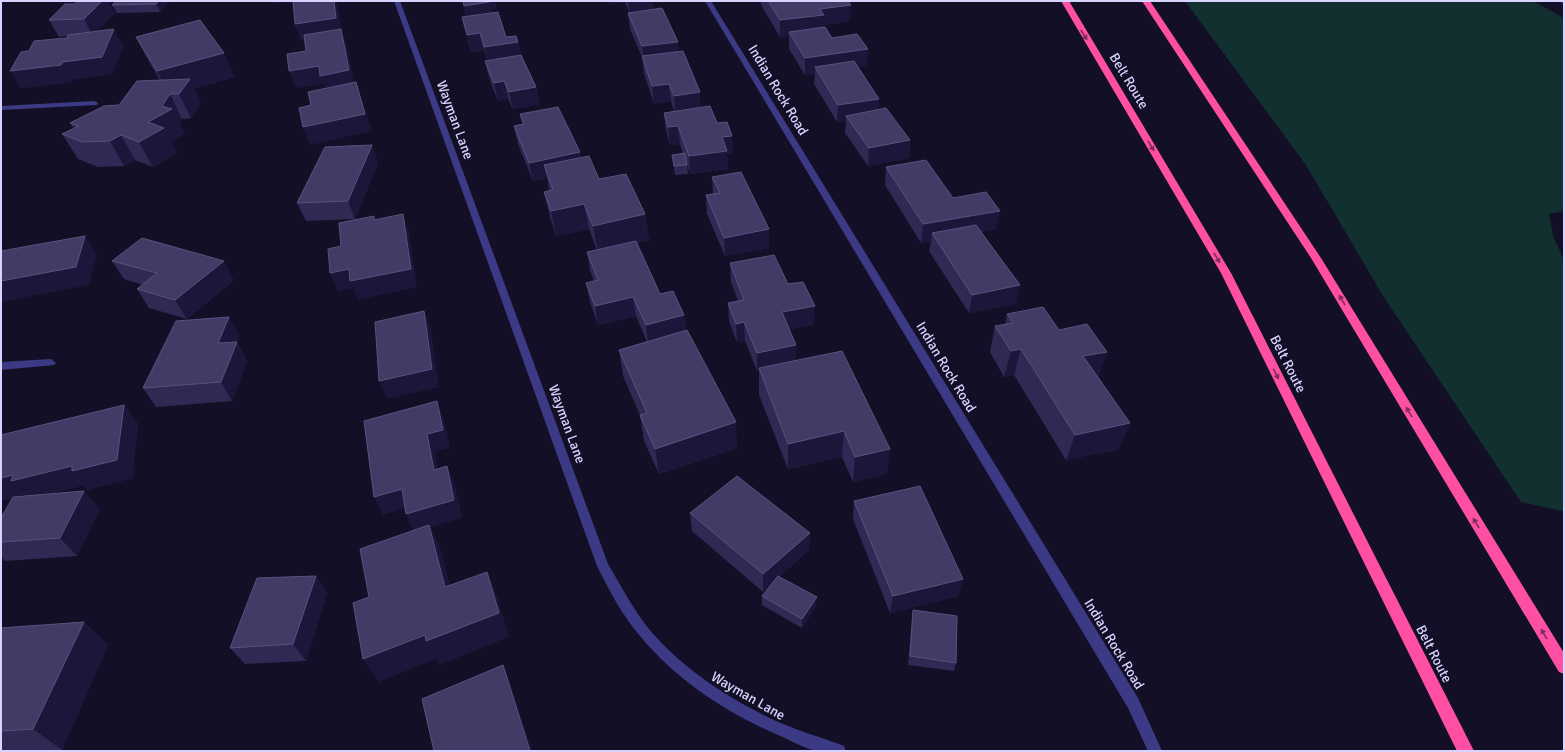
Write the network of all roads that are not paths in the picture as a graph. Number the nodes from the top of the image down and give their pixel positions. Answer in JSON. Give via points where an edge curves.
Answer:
{"nodes":[{"id":1,"x":397,"y":1,"type":"edge"},
{"id":2,"x":708,"y":1,"type":"edge"},
{"id":3,"x":1065,"y":1,"type":"edge"},
{"id":4,"x":1146,"y":1,"type":"edge"},
{"id":5,"x":94,"y":103,"type":"dead end"},
{"id":6,"x":1,"y":108,"type":"edge"},
{"id":7,"x":51,"y":362,"type":"dead end"},
{"id":8,"x":1,"y":366,"type":"edge"},
{"id":9,"x":1564,"y":667,"type":"edge"},
{"id":10,"x":839,"y":751,"type":"edge"},
{"id":11,"x":1155,"y":751,"type":"edge"},
{"id":12,"x":1466,"y":751,"type":"edge"}],
"edges":[{"from":1,"to":10,"type":"street","name":"Wayman Lane","via":[[603,566],[619,595],[638,624],[663,652],[692,678],[726,702],[763,723]]},
{"from":2,"to":11,"type":"street","name":"Indian Rock Road","via":[[1133,703]]},
{"from":3,"to":12,"type":"highway","name":"Belt Route","one_way":true,"via":[[1226,273]]},
{"from":9,"to":4,"type":"highway","one_way":true,"via":[[1316,258]]},
{"from":5,"to":6,"type":"street"},
{"from":7,"to":8,"type":"street"}]}
